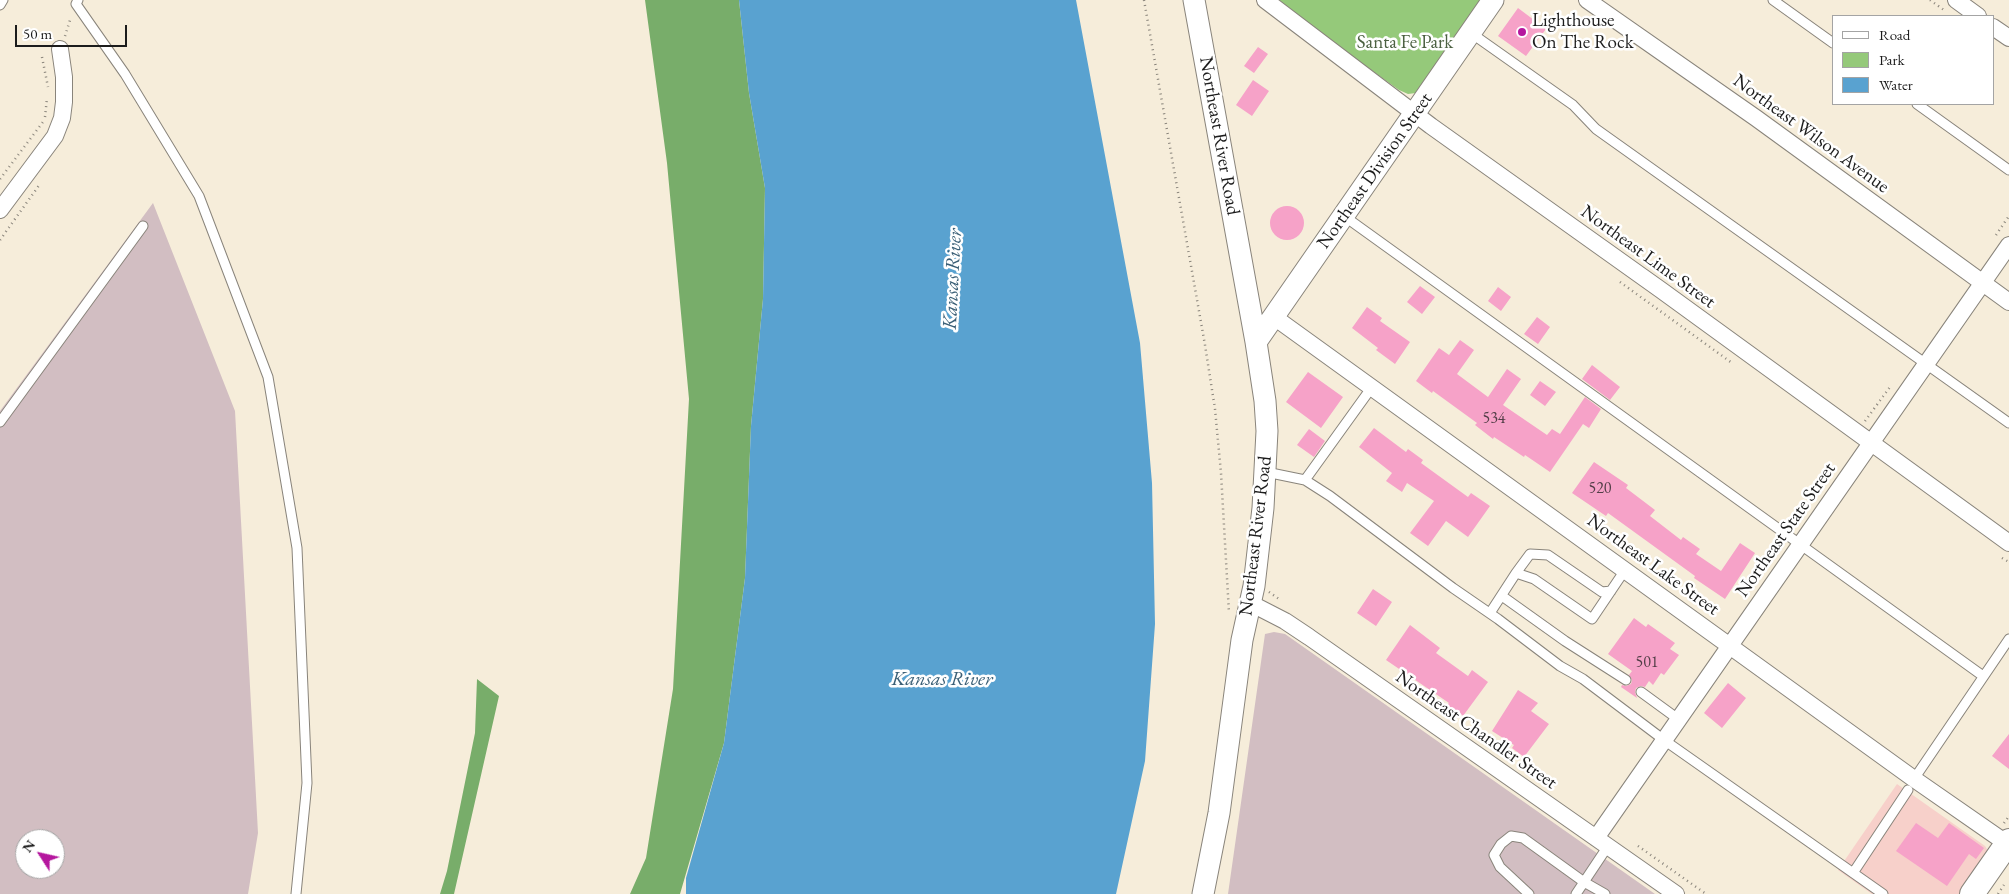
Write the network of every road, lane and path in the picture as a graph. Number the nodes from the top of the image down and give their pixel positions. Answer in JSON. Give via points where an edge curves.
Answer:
{"nodes":[{"id":1,"x":4,"y":0,"type":"edge"},
{"id":2,"x":1144,"y":0,"type":"edge"},
{"id":3,"x":1194,"y":0,"type":"edge"},
{"id":4,"x":1265,"y":0,"type":"edge"},
{"id":5,"x":1493,"y":0,"type":"edge"},
{"id":6,"x":1587,"y":0,"type":"edge"},
{"id":7,"x":1773,"y":0,"type":"edge"},
{"id":8,"x":1956,"y":0,"type":"edge"},
{"id":9,"x":77,"y":2,"type":"edge"},
{"id":10,"x":0,"y":5,"type":"edge"},
{"id":11,"x":1977,"y":15,"type":"edge"},
{"id":12,"x":1994,"y":28,"type":"edge"},
{"id":13,"x":1470,"y":33,"type":"junction"},
{"id":14,"x":2009,"y":38,"type":"edge"},
{"id":15,"x":1832,"y":42,"type":"edge"},
{"id":16,"x":60,"y":49,"type":"joint"},
{"id":17,"x":42,"y":57,"type":"dead end"},
{"id":18,"x":1918,"y":105,"type":"edge"},
{"id":19,"x":1415,"y":113,"type":"junction"},
{"id":20,"x":2009,"y":170,"type":"edge"},
{"id":21,"x":0,"y":179,"type":"edge"},
{"id":22,"x":0,"y":210,"type":"edge"},
{"id":23,"x":1344,"y":216,"type":"junction"},
{"id":24,"x":143,"y":226,"type":"dead end"},
{"id":25,"x":2009,"y":244,"type":"edge"},
{"id":26,"x":1982,"y":283,"type":"junction"},
{"id":27,"x":2009,"y":302,"type":"edge"},
{"id":28,"x":1274,"y":317,"type":"junction"},
{"id":29,"x":1256,"y":342,"type":"junction"},
{"id":30,"x":1926,"y":364,"type":"junction"},
{"id":31,"x":1891,"y":384,"type":"dead end"},
{"id":32,"x":1372,"y":387,"type":"junction"},
{"id":33,"x":1864,"y":421,"type":"dead end"},
{"id":34,"x":0,"y":422,"type":"edge"},
{"id":35,"x":2009,"y":424,"type":"edge"},
{"id":36,"x":1871,"y":443,"type":"junction"},
{"id":37,"x":1266,"y":472,"type":"junction"},
{"id":38,"x":1306,"y":480,"type":"junction"},
{"id":39,"x":2009,"y":543,"type":"edge"},
{"id":40,"x":1800,"y":544,"type":"junction"},
{"id":41,"x":1625,"y":570,"type":"junction"},
{"id":42,"x":1516,"y":573,"type":"junction"},
{"id":43,"x":1611,"y":591,"type":"junction"},
{"id":44,"x":1502,"y":596,"type":"junction"},
{"id":45,"x":1250,"y":603,"type":"junction"},
{"id":46,"x":1490,"y":613,"type":"junction"},
{"id":47,"x":1229,"y":621,"type":"dead end"},
{"id":48,"x":2009,"y":639,"type":"edge"},
{"id":49,"x":1730,"y":646,"type":"junction"},
{"id":50,"x":1984,"y":676,"type":"junction"},
{"id":51,"x":1626,"y":680,"type":"dead end"},
{"id":52,"x":1641,"y":692,"type":"dead end"},
{"id":53,"x":1678,"y":720,"type":"junction"},
{"id":54,"x":1664,"y":740,"type":"junction"},
{"id":55,"x":1911,"y":785,"type":"junction"},
{"id":56,"x":1602,"y":842,"type":"junction"},
{"id":57,"x":2008,"y":843,"type":"edge"},
{"id":58,"x":1853,"y":873,"type":"junction"},
{"id":59,"x":1584,"y":882,"type":"junction"},
{"id":60,"x":296,"y":894,"type":"edge"},
{"id":61,"x":1203,"y":894,"type":"edge"},
{"id":62,"x":1529,"y":894,"type":"edge"},
{"id":63,"x":1576,"y":894,"type":"edge"},
{"id":64,"x":1605,"y":894,"type":"edge"},
{"id":65,"x":1676,"y":894,"type":"edge"},
{"id":66,"x":1883,"y":894,"type":"edge"},
{"id":67,"x":1972,"y":894,"type":"edge"}],
"edges":[{"from":1,"to":10,"type":"lane"},
{"from":2,"to":47,"type":"path","via":[[1215,409],[1222,473]]},
{"from":3,"to":29,"type":"street","name":"Northeast River Road"},
{"from":4,"to":19,"type":"street","name":"Northeast Lime Street"},
{"from":5,"to":13,"type":"street","name":"Northeast Division Street"},
{"from":6,"to":26,"type":"street","name":"Northeast Wilson Avenue","via":[[1756,118]]},
{"from":7,"to":15,"type":"lane"},
{"from":8,"to":11,"type":"street"},
{"from":9,"to":16,"type":"path"},
{"from":9,"to":60,"type":"lane","via":[[125,74],[198,196],[268,376],[297,548],[307,783]]},
{"from":12,"to":14,"type":"street"},
{"from":13,"to":19,"type":"street","name":"Northeast Division Street"},
{"from":13,"to":30,"type":"lane","via":[[1573,105],[1596,129]]},
{"from":16,"to":22,"type":"street","via":[[64,77],[62,118],[55,136]]},
{"from":17,"to":21,"type":"path","via":[[48,91],[44,120]]},
{"from":18,"to":20,"type":"lane"},
{"from":19,"to":23,"type":"street","name":"Northeast Division Street"},
{"from":19,"to":36,"type":"street","name":"Northeast Lime Street"},
{"from":23,"to":28,"type":"street","name":"Northeast Division Street"},
{"from":23,"to":40,"type":"lane"},
{"from":24,"to":34,"type":"lane"},
{"from":25,"to":26,"type":"street","name":"Northeast State Street"},
{"from":26,"to":27,"type":"street","name":"Northeast Wilson Avenue"},
{"from":26,"to":30,"type":"street","name":"Northeast State Street"},
{"from":28,"to":29,"type":"street","name":"Northeast Division Street"},
{"from":28,"to":32,"type":"street","name":"Northeast Lake Street"},
{"from":29,"to":37,"type":"street","name":"Northeast River Road","via":[[1265,401]]},
{"from":30,"to":35,"type":"lane"},
{"from":30,"to":36,"type":"street","name":"Northeast State Street"},
{"from":31,"to":33,"type":"path"},
{"from":32,"to":38,"type":"lane"},
{"from":32,"to":41,"type":"street","name":"Northeast Lake Street"},
{"from":36,"to":39,"type":"street","name":"Northeast Lime Street"},
{"from":36,"to":40,"type":"street","name":"Northeast State Street"},
{"from":37,"to":38,"type":"lane"},
{"from":37,"to":45,"type":"street","name":"Northeast River Road"},
{"from":38,"to":46,"type":"lane"},
{"from":40,"to":49,"type":"street","name":"Northeast State Street"},
{"from":40,"to":50,"type":"lane"},
{"from":41,"to":43,"type":"lane"},
{"from":41,"to":49,"type":"street","name":"Northeast Lake Street"},
{"from":42,"to":43,"type":"lane","via":[[1530,554],[1548,556],[1602,592]]},
{"from":42,"to":43,"type":"lane","via":[[1534,580],[1592,619]]},
{"from":42,"to":44,"type":"lane"},
{"from":44,"to":46,"type":"lane"},
{"from":44,"to":51,"type":"lane"},
{"from":45,"to":56,"type":"street","name":"Northeast Chandler Street","via":[[1285,621]]},
{"from":45,"to":61,"type":"street","name":"Northeast River Road","via":[[1242,640],[1219,813]]},
{"from":46,"to":54,"type":"lane"},
{"from":48,"to":50,"type":"lane"},
{"from":49,"to":53,"type":"street","name":"Northeast State Street"},
{"from":49,"to":55,"type":"street","name":"Northeast Lake Street"},
{"from":50,"to":55,"type":"lane"},
{"from":52,"to":53,"type":"lane"},
{"from":53,"to":54,"type":"street","name":"Northeast State Street"},
{"from":54,"to":56,"type":"street","name":"Northeast State Street"},
{"from":54,"to":58,"type":"lane"},
{"from":55,"to":57,"type":"street","name":"Northeast Lake Street"},
{"from":55,"to":58,"type":"lane"},
{"from":56,"to":59,"type":"lane"},
{"from":56,"to":65,"type":"street","name":"Northeast Chandler Street"},
{"from":57,"to":67,"type":"main road"},
{"from":58,"to":66,"type":"lane"},
{"from":59,"to":62,"type":"lane","via":[[1523,838],[1511,836],[1494,855],[1500,867]]},
{"from":59,"to":63,"type":"lane"},
{"from":59,"to":64,"type":"lane"}]}
